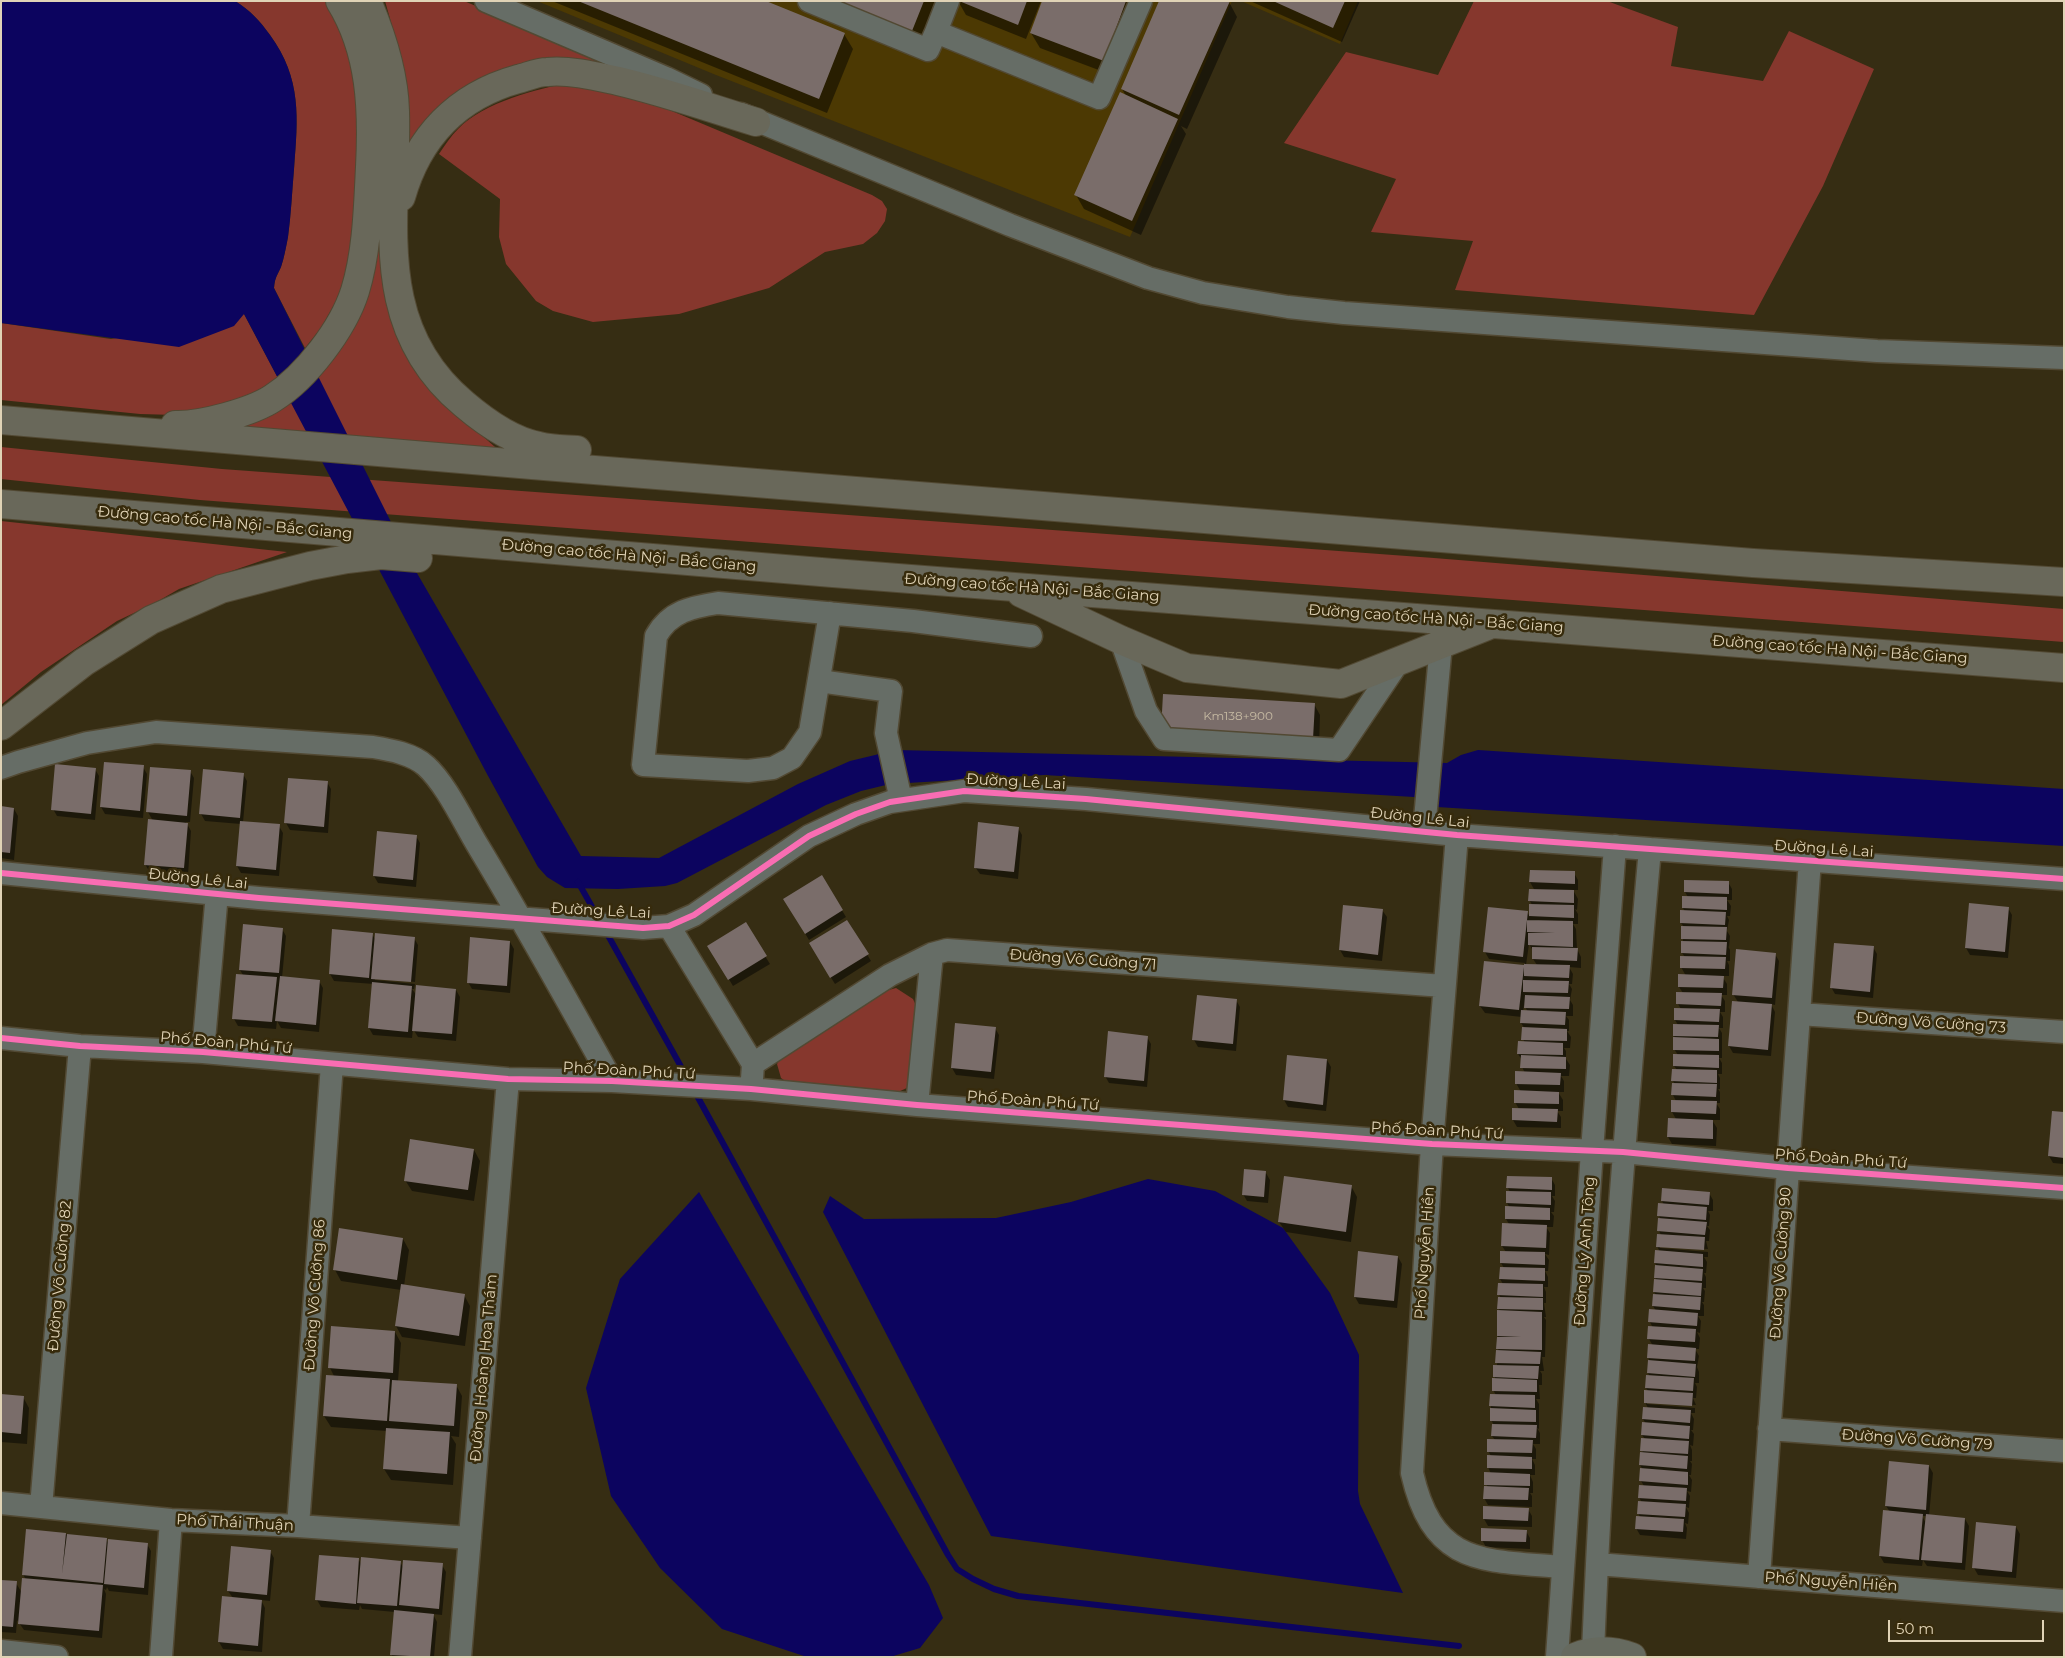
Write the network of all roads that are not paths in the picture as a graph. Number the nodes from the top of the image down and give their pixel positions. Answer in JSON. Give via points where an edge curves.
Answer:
{"nodes":[{"id":1,"x":340,"y":1,"type":"edge"},
{"id":2,"x":367,"y":1,"type":"edge"},
{"id":3,"x":486,"y":1,"type":"edge"},
{"id":4,"x":809,"y":1,"type":"edge"},
{"id":5,"x":948,"y":1,"type":"edge"},
{"id":6,"x":1141,"y":1,"type":"edge"},
{"id":7,"x":936,"y":32,"type":"junction"},
{"id":8,"x":756,"y":122,"type":"junction"},
{"id":9,"x":394,"y":217,"type":"junction"},
{"id":10,"x":2064,"y":358,"type":"edge"},
{"id":11,"x":1,"y":406,"type":"edge"},
{"id":12,"x":1,"y":420,"type":"edge"},
{"id":13,"x":1,"y":504,"type":"edge"},
{"id":14,"x":1093,"y":509,"type":"junction"},
{"id":15,"x":833,"y":573,"type":"junction"},
{"id":16,"x":2064,"y":582,"type":"edge"},
{"id":17,"x":1006,"y":586,"type":"junction"},
{"id":18,"x":830,"y":613,"type":"junction"},
{"id":19,"x":1494,"y":624,"type":"junction"},
{"id":20,"x":1031,"y":636,"type":"dead end"},
{"id":21,"x":1121,"y":640,"type":"junction"},
{"id":22,"x":1441,"y":644,"type":"junction"},
{"id":23,"x":1399,"y":661,"type":"junction"},
{"id":24,"x":2064,"y":668,"type":"edge"},
{"id":25,"x":819,"y":681,"type":"junction"},
{"id":26,"x":1,"y":726,"type":"edge"},
{"id":27,"x":1,"y":768,"type":"edge"},
{"id":28,"x":900,"y":798,"type":"junction"},
{"id":29,"x":1424,"y":830,"type":"junction"},
{"id":30,"x":1457,"y":834,"type":"junction"},
{"id":31,"x":1615,"y":846,"type":"junction"},
{"id":32,"x":1650,"y":849,"type":"junction"},
{"id":33,"x":1810,"y":860,"type":"junction"},
{"id":34,"x":1,"y":873,"type":"edge"},
{"id":35,"x":2064,"y":880,"type":"edge"},
{"id":36,"x":217,"y":893,"type":"junction"},
{"id":37,"x":522,"y":918,"type":"junction"},
{"id":38,"x":669,"y":926,"type":"junction"},
{"id":39,"x":932,"y":954,"type":"junction"},
{"id":40,"x":1444,"y":986,"type":"junction"},
{"id":41,"x":1799,"y":1014,"type":"junction"},
{"id":42,"x":2064,"y":1032,"type":"edge"},
{"id":43,"x":1,"y":1038,"type":"edge"},
{"id":44,"x":80,"y":1046,"type":"junction"},
{"id":45,"x":203,"y":1052,"type":"junction"},
{"id":46,"x":332,"y":1064,"type":"junction"},
{"id":47,"x":753,"y":1064,"type":"junction"},
{"id":48,"x":508,"y":1079,"type":"junction"},
{"id":49,"x":612,"y":1082,"type":"junction"},
{"id":50,"x":741,"y":1089,"type":"junction"},
{"id":51,"x":917,"y":1105,"type":"junction"},
{"id":52,"x":1432,"y":1144,"type":"junction"},
{"id":53,"x":1592,"y":1151,"type":"junction"},
{"id":54,"x":1623,"y":1152,"type":"junction"},
{"id":55,"x":1788,"y":1168,"type":"junction"},
{"id":56,"x":2064,"y":1188,"type":"edge"},
{"id":57,"x":1576,"y":1376,"type":"junction"},
{"id":58,"x":1607,"y":1379,"type":"junction"},
{"id":59,"x":1769,"y":1429,"type":"junction"},
{"id":60,"x":2064,"y":1451,"type":"edge"},
{"id":61,"x":1,"y":1503,"type":"edge"},
{"id":62,"x":41,"y":1507,"type":"junction"},
{"id":63,"x":171,"y":1520,"type":"junction"},
{"id":64,"x":298,"y":1526,"type":"junction"},
{"id":65,"x":470,"y":1538,"type":"junction"},
{"id":66,"x":1597,"y":1564,"type":"junction"},
{"id":67,"x":1562,"y":1567,"type":"junction"},
{"id":68,"x":1759,"y":1577,"type":"junction"},
{"id":69,"x":2064,"y":1600,"type":"edge"},
{"id":70,"x":1,"y":1651,"type":"edge"},
{"id":71,"x":1584,"y":1654,"type":"edge"},
{"id":72,"x":57,"y":1657,"type":"edge"},
{"id":73,"x":161,"y":1657,"type":"edge"},
{"id":74,"x":460,"y":1657,"type":"edge"},
{"id":75,"x":1557,"y":1657,"type":"edge"},
{"id":76,"x":1632,"y":1657,"type":"edge"}],
"edges":[{"from":1,"to":11,"type":"highway","via":[[363,54],[368,79],[372,129],[369,200],[355,291],[347,310],[320,352],[272,399],[250,409],[196,423],[140,422]]},
{"from":2,"to":9,"type":"highway","via":[[382,38],[393,86]]},
{"from":3,"to":8,"type":"street","via":[[666,78]]},
{"from":4,"to":7,"type":"street","via":[[928,50]]},
{"from":5,"to":7,"type":"street"},
{"from":6,"to":7,"type":"street","via":[[1099,98]]},
{"from":8,"to":9,"type":"highway","via":[[641,87],[584,74],[546,72],[503,84],[476,96],[446,118],[414,159]]},
{"from":8,"to":10,"type":"street","via":[[1148,278],[1203,293],[1344,313],[1877,351]]},
{"from":9,"to":14,"type":"highway","via":[[396,286],[402,314],[418,352],[454,396],[473,412],[515,437],[538,446],[998,483]]},
{"from":12,"to":14,"type":"highway"},
{"from":13,"to":15,"type":"highway","name":"Đường cao tốc Hà Nội - Bắc Giang"},
{"from":14,"to":16,"type":"highway","via":[[1753,562]]},
{"from":15,"to":17,"type":"highway","name":"Đường cao tốc Hà Nội - Bắc Giang"},
{"from":15,"to":26,"type":"highway","via":[[724,582],[381,555],[347,559],[221,589],[151,620],[84,662]]},
{"from":17,"to":19,"type":"highway","name":"Đường cao tốc Hà Nội - Bắc Giang"},
{"from":17,"to":21,"type":"highway"},
{"from":18,"to":20,"type":"street"},
{"from":18,"to":25,"type":"street"},
{"from":18,"to":25,"type":"street","via":[[718,603],[694,607],[663,623],[656,636],[643,765],[748,771],[773,768],[792,758],[810,732]]},
{"from":19,"to":22,"type":"highway"},
{"from":19,"to":24,"type":"highway","name":"Đường cao tốc Hà Nội - Bắc Giang"},
{"from":21,"to":23,"type":"highway","via":[[1187,668],[1341,684]]},
{"from":21,"to":23,"type":"street","via":[[1146,711],[1164,738],[1339,750]]},
{"from":22,"to":23,"type":"highway"},
{"from":22,"to":29,"type":"street"},
{"from":25,"to":28,"type":"street","via":[[891,691],[886,733]]},
{"from":27,"to":37,"type":"street","via":[[87,743],[156,732],[373,747],[396,752],[417,760],[435,777]]},
{"from":28,"to":29,"type":"street","name":"Đường Lê Lai","via":[[964,791]]},
{"from":28,"to":38,"type":"street","name":"Đường Lê Lai","via":[[809,836],[694,915]]},
{"from":29,"to":30,"type":"street","name":"Đường Lê Lai"},
{"from":30,"to":31,"type":"street","name":"Đường Lê Lai"},
{"from":30,"to":40,"type":"street","name":"Phố Nguyễn Hiền"},
{"from":31,"to":32,"type":"street","name":"Đường Lê Lai"},
{"from":31,"to":53,"type":"street","name":"Đường Lý Anh Tông"},
{"from":32,"to":33,"type":"street","name":"Đường Lê Lai"},
{"from":32,"to":54,"type":"street","name":"Đường Lý Anh Tông"},
{"from":33,"to":35,"type":"street","name":"Đường Lê Lai"},
{"from":33,"to":41,"type":"street","name":"Đường Võ Cường 90"},
{"from":34,"to":36,"type":"street","name":"Đường Lê Lai"},
{"from":36,"to":37,"type":"street","name":"Đường Lê Lai"},
{"from":36,"to":45,"type":"street"},
{"from":37,"to":38,"type":"street","name":"Đường Lê Lai","via":[[643,928]]},
{"from":37,"to":49,"type":"street"},
{"from":38,"to":47,"type":"street"},
{"from":39,"to":40,"type":"street","name":"Đường Võ Cường 71","via":[[947,950]]},
{"from":39,"to":47,"type":"street","name":"Đường Võ Cường 71","via":[[890,975]]},
{"from":39,"to":51,"type":"street"},
{"from":40,"to":52,"type":"street","name":"Phố Nguyễn Hiền"},
{"from":41,"to":42,"type":"street","name":"Đường Võ Cường 73"},
{"from":41,"to":55,"type":"street","name":"Đường Võ Cường 90"},
{"from":43,"to":44,"type":"street","name":"Phố Đoàn Phú Tứ"},
{"from":44,"to":45,"type":"street","name":"Phố Đoàn Phú Tứ"},
{"from":44,"to":62,"type":"street","name":"Đường Võ Cường 82"},
{"from":45,"to":46,"type":"street","name":"Phố Đoàn Phú Tứ"},
{"from":46,"to":48,"type":"street","name":"Phố Đoàn Phú Tứ"},
{"from":46,"to":64,"type":"street","name":"Đường Võ Cường 86"},
{"from":47,"to":50,"type":"street"},
{"from":48,"to":49,"type":"street","name":"Phố Đoàn Phú Tứ"},
{"from":48,"to":65,"type":"street","name":"Đường Hoàng Hoa Thám"},
{"from":49,"to":50,"type":"street","name":"Phố Đoàn Phú Tứ"},
{"from":50,"to":51,"type":"street","name":"Phố Đoàn Phú Tứ"},
{"from":51,"to":52,"type":"street","name":"Phố Đoàn Phú Tứ"},
{"from":52,"to":53,"type":"street","name":"Phố Đoàn Phú Tứ"},
{"from":52,"to":67,"type":"street","name":"Phố Nguyễn Hiền","via":[[1411,1460],[1414,1481],[1437,1533],[1457,1549],[1486,1560]]},
{"from":53,"to":54,"type":"street","name":"Phố Đoàn Phú Tứ"},
{"from":53,"to":57,"type":"street","name":"Đường Lý Anh Tông"},
{"from":54,"to":55,"type":"street","name":"Phố Đoàn Phú Tứ"},
{"from":54,"to":58,"type":"street","name":"Đường Lý Anh Tông"},
{"from":55,"to":56,"type":"street","name":"Phố Đoàn Phú Tứ"},
{"from":55,"to":59,"type":"street","name":"Đường Võ Cường 90"},
{"from":57,"to":58,"type":"street"},
{"from":57,"to":67,"type":"street","name":"Đường Lý Anh Tông"},
{"from":58,"to":66,"type":"street","name":"Đường Lý Anh Tông"},
{"from":59,"to":60,"type":"street","name":"Đường Võ Cường 79"},
{"from":59,"to":68,"type":"street","name":"Đường Võ Cường 90"},
{"from":61,"to":62,"type":"street","name":"Phố Thái Thuận"},
{"from":62,"to":63,"type":"street","name":"Phố Thái Thuận"},
{"from":63,"to":64,"type":"street","name":"Phố Thái Thuận"},
{"from":63,"to":73,"type":"street"},
{"from":64,"to":65,"type":"street","name":"Phố Thái Thuận"},
{"from":65,"to":74,"type":"street","name":"Đường Hoàng Hoa Thám"},
{"from":66,"to":68,"type":"street","name":"Phố Nguyễn Hiền"},
{"from":66,"to":71,"type":"street","name":"Đường Lý Anh Tông"},
{"from":67,"to":75,"type":"street","name":"Đường Lý Anh Tông"},
{"from":68,"to":69,"type":"street","name":"Phố Nguyễn Hiền"},
{"from":70,"to":72,"type":"street"},
{"from":71,"to":76,"type":"main road","via":[[1611,1651]]}]}
